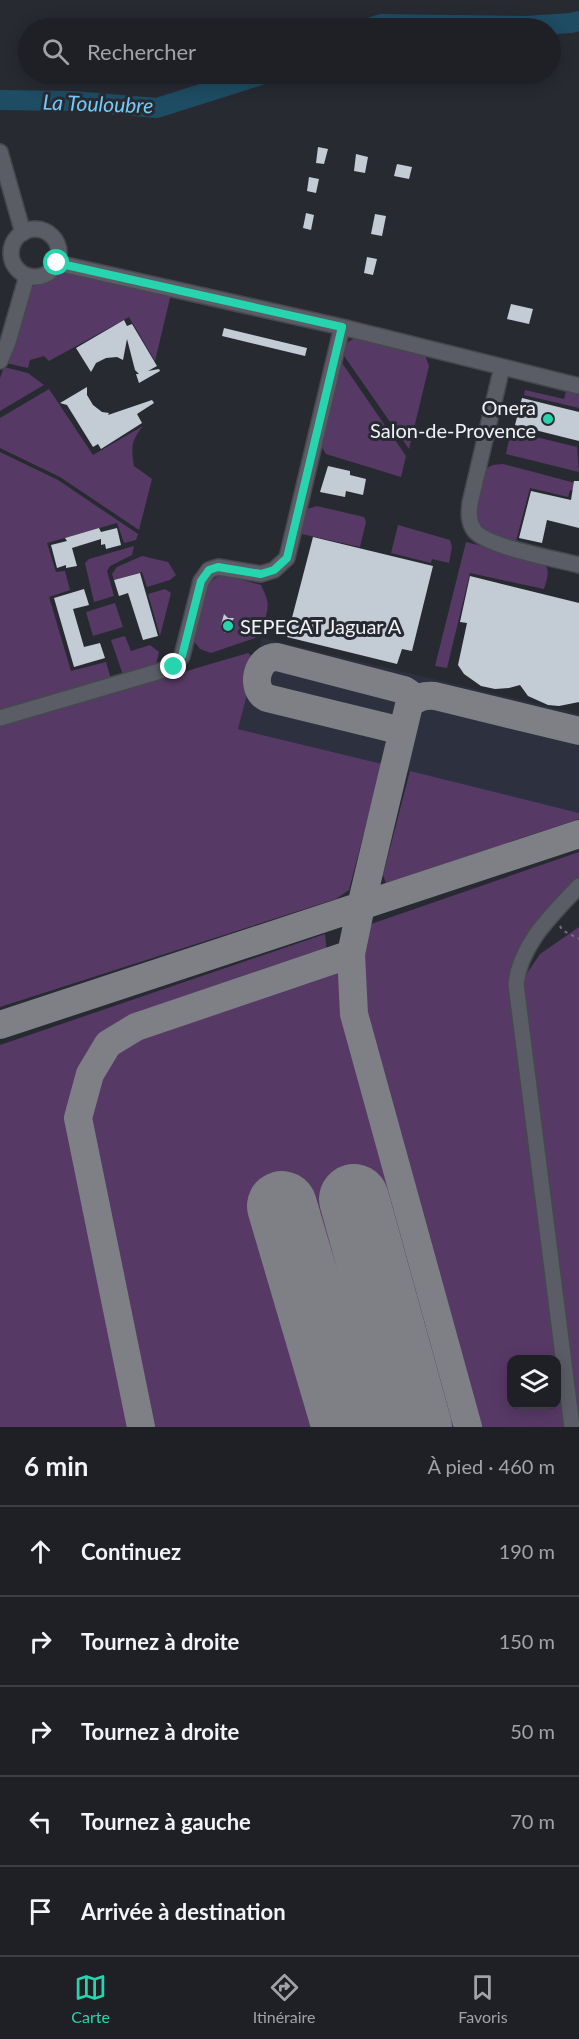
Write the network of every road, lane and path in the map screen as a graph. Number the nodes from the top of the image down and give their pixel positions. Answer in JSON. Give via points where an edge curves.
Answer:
{"nodes":[{"id":1,"x":0,"y":152,"type":"edge"},
{"id":2,"x":23,"y":233,"type":"junction"},
{"id":3,"x":5,"y":252,"type":"edge"},
{"id":4,"x":57,"y":263,"type":"junction"},
{"id":5,"x":27,"y":276,"type":"junction"},
{"id":6,"x":342,"y":327,"type":"junction"},
{"id":7,"x":0,"y":361,"type":"edge"},
{"id":8,"x":502,"y":367,"type":"junction"},
{"id":9,"x":579,"y":386,"type":"edge"},
{"id":10,"x":579,"y":565,"type":"edge"},
{"id":11,"x":0,"y":718,"type":"edge"},
{"id":12,"x":579,"y":886,"type":"edge"},
{"id":13,"x":560,"y":906,"type":"junction"},
{"id":14,"x":579,"y":939,"type":"edge"},
{"id":15,"x":572,"y":1427,"type":"edge"}],
"edges":[{"from":1,"to":2,"type":"street"},
{"from":2,"to":3,"type":"street"},
{"from":2,"to":4,"type":"street","via":[[37,230],[51,236],[58,248]]},
{"from":3,"to":5,"type":"street"},
{"from":4,"to":5,"type":"street","via":[[47,274]]},
{"from":4,"to":6,"type":"street"},
{"from":5,"to":7,"type":"street"},
{"from":6,"to":8,"type":"street"},
{"from":6,"to":11,"type":"street","via":[[287,558],[274,570],[261,574],[218,567],[209,570],[201,581],[182,656],[174,667]]},
{"from":8,"to":9,"type":"street"},
{"from":8,"to":10,"type":"street","via":[[469,519],[474,531],[494,544]]},
{"from":12,"to":13,"type":"street"},
{"from":13,"to":14,"type":"path","via":[[558,921],[562,930]]},
{"from":13,"to":15,"type":"street","via":[[526,950],[516,984]]}]}
